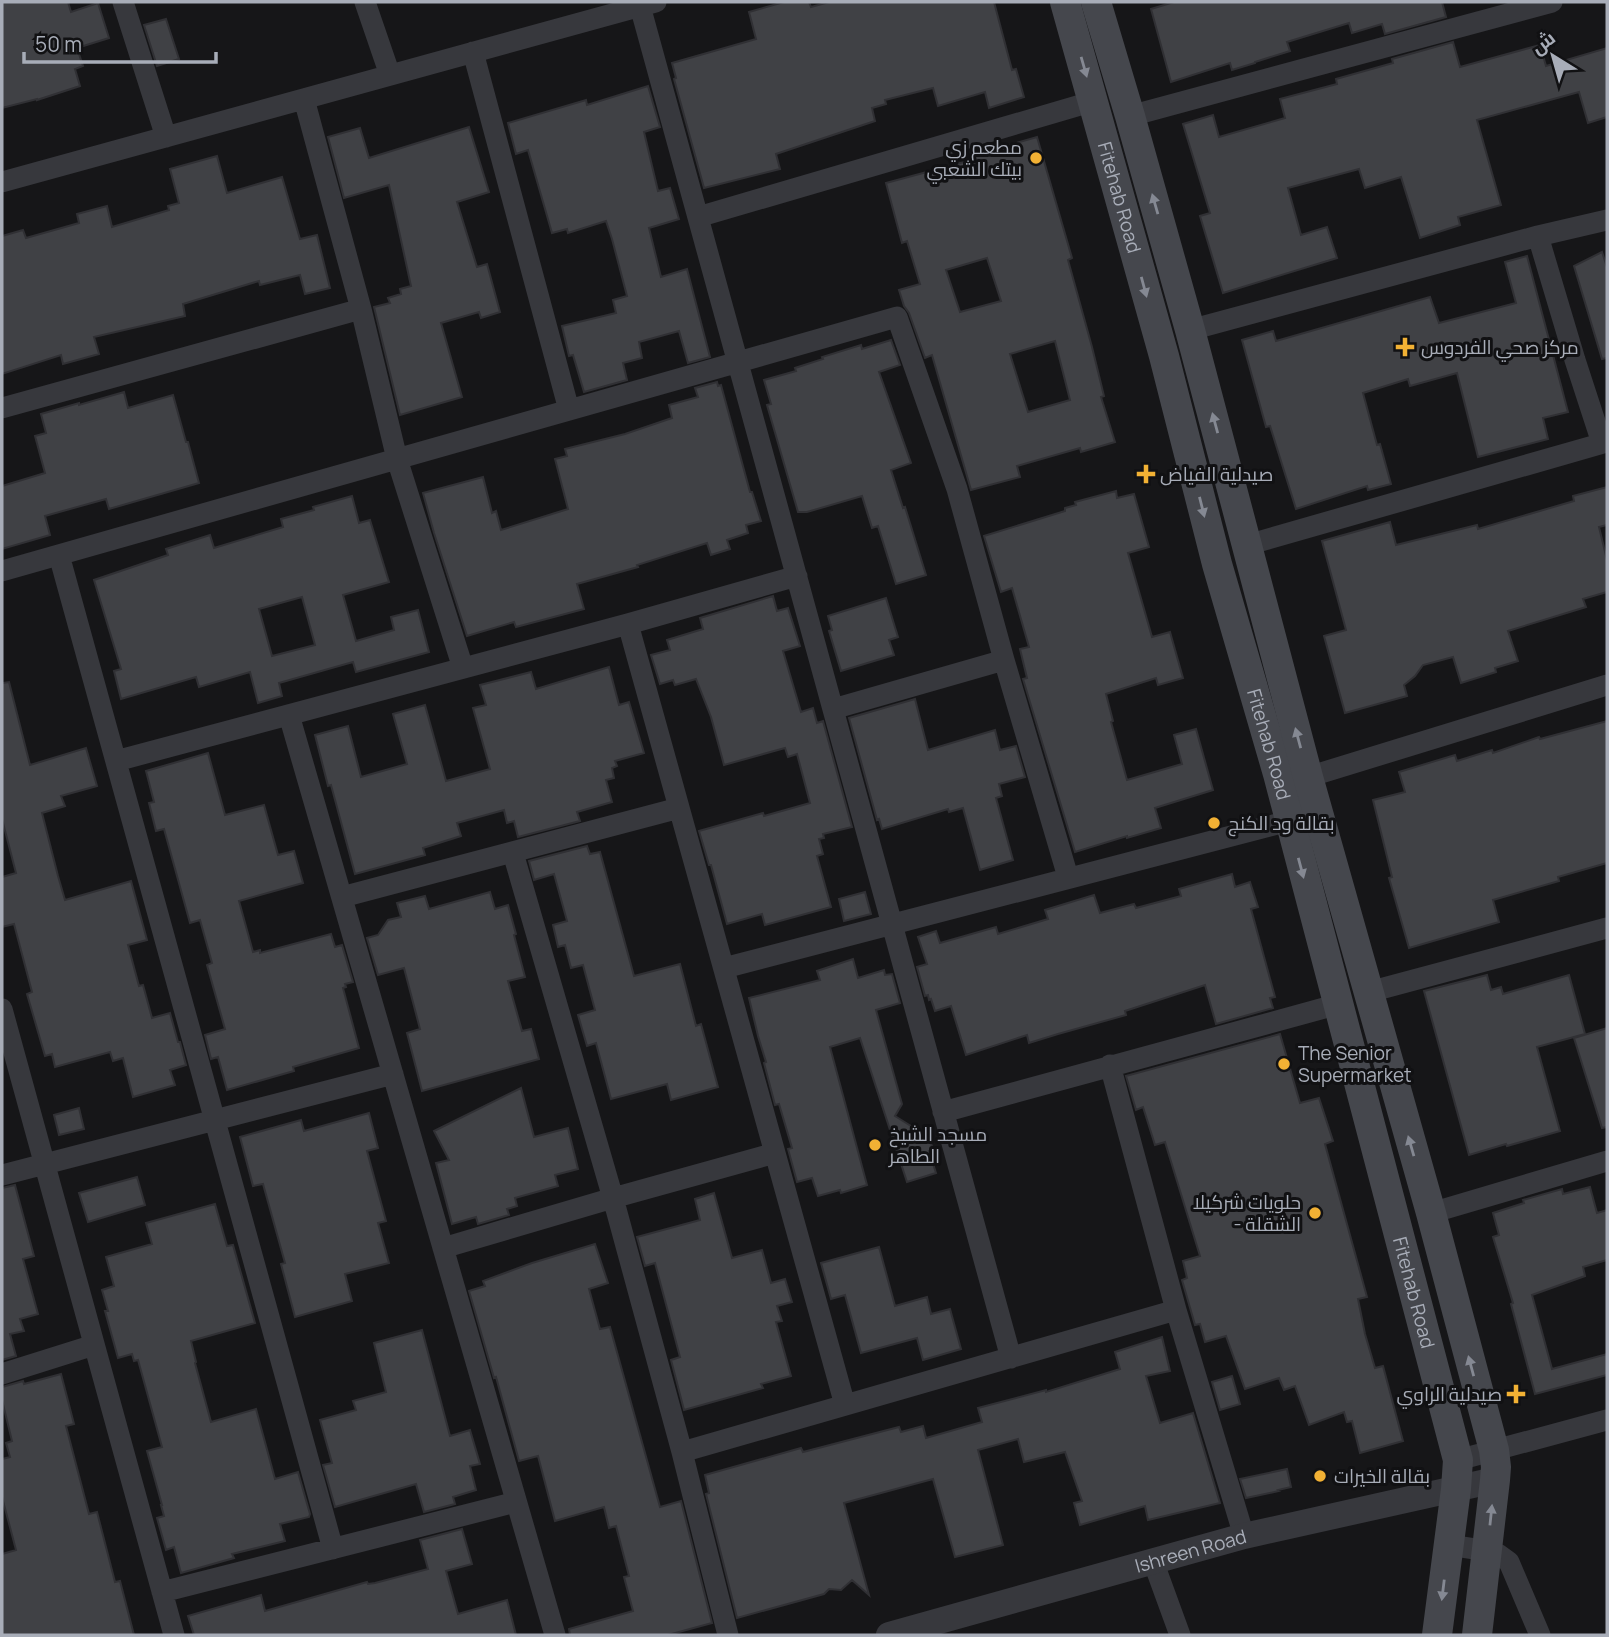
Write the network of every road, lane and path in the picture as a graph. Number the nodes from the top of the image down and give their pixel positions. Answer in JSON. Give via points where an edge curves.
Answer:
{"nodes":[{"id":1,"x":123,"y":2,"type":"edge"},
{"id":2,"x":366,"y":2,"type":"edge"},
{"id":3,"x":1065,"y":2,"type":"edge"},
{"id":4,"x":1096,"y":2,"type":"edge"},
{"id":5,"x":1552,"y":2,"type":"edge"},
{"id":6,"x":648,"y":4,"type":"edge"},
{"id":7,"x":473,"y":52,"type":"junction"},
{"id":8,"x":390,"y":75,"type":"junction"},
{"id":9,"x":304,"y":99,"type":"junction"},
{"id":10,"x":1094,"y":101,"type":"junction"},
{"id":11,"x":1130,"y":116,"type":"junction"},
{"id":12,"x":166,"y":137,"type":"junction"},
{"id":13,"x":2,"y":182,"type":"edge"},
{"id":14,"x":698,"y":217,"type":"junction"},
{"id":15,"x":1607,"y":220,"type":"edge"},
{"id":16,"x":1538,"y":236,"type":"junction"},
{"id":17,"x":360,"y":309,"type":"junction"},
{"id":18,"x":1190,"y":330,"type":"junction"},
{"id":19,"x":738,"y":362,"type":"junction"},
{"id":20,"x":2,"y":408,"type":"edge"},
{"id":21,"x":569,"y":410,"type":"junction"},
{"id":22,"x":1604,"y":443,"type":"edge"},
{"id":23,"x":397,"y":459,"type":"junction"},
{"id":24,"x":1247,"y":545,"type":"junction"},
{"id":25,"x":59,"y":555,"type":"junction"},
{"id":26,"x":2,"y":571,"type":"edge"},
{"id":27,"x":797,"y":576,"type":"junction"},
{"id":28,"x":628,"y":624,"type":"junction"},
{"id":29,"x":1004,"y":660,"type":"junction"},
{"id":30,"x":463,"y":668,"type":"junction"},
{"id":31,"x":1607,"y":685,"type":"edge"},
{"id":32,"x":833,"y":709,"type":"junction"},
{"id":33,"x":289,"y":715,"type":"junction"},
{"id":34,"x":116,"y":761,"type":"junction"},
{"id":35,"x":1308,"y":777,"type":"junction"},
{"id":36,"x":679,"y":808,"type":"junction"},
{"id":37,"x":1289,"y":821,"type":"junction"},
{"id":38,"x":513,"y":853,"type":"junction"},
{"id":39,"x":1068,"y":877,"type":"junction"},
{"id":40,"x":342,"y":898,"type":"junction"},
{"id":41,"x":892,"y":925,"type":"junction"},
{"id":42,"x":1607,"y":928,"type":"edge"},
{"id":43,"x":724,"y":968,"type":"junction"},
{"id":44,"x":1369,"y":992,"type":"junction"},
{"id":45,"x":1339,"y":1004,"type":"junction"},
{"id":46,"x":2,"y":1009,"type":"edge"},
{"id":47,"x":1110,"y":1065,"type":"junction"},
{"id":48,"x":393,"y":1074,"type":"junction"},
{"id":49,"x":943,"y":1112,"type":"junction"},
{"id":50,"x":214,"y":1120,"type":"junction"},
{"id":51,"x":775,"y":1153,"type":"junction"},
{"id":52,"x":1607,"y":1161,"type":"edge"},
{"id":53,"x":44,"y":1163,"type":"junction"},
{"id":54,"x":2,"y":1175,"type":"edge"},
{"id":55,"x":613,"y":1198,"type":"junction"},
{"id":56,"x":1431,"y":1213,"type":"junction"},
{"id":57,"x":443,"y":1248,"type":"junction"},
{"id":58,"x":1176,"y":1310,"type":"junction"},
{"id":59,"x":94,"y":1345,"type":"junction"},
{"id":60,"x":1011,"y":1358,"type":"junction"},
{"id":61,"x":2,"y":1374,"type":"edge"},
{"id":62,"x":845,"y":1405,"type":"junction"},
{"id":63,"x":1607,"y":1420,"type":"edge"},
{"id":64,"x":1493,"y":1450,"type":"junction"},
{"id":65,"x":682,"y":1452,"type":"junction"},
{"id":66,"x":1457,"y":1474,"type":"junction"},
{"id":67,"x":1495,"y":1480,"type":"junction"},
{"id":68,"x":516,"y":1502,"type":"junction"},
{"id":69,"x":1244,"y":1536,"type":"junction"},
{"id":70,"x":1449,"y":1545,"type":"junction"},
{"id":71,"x":333,"y":1549,"type":"junction"},
{"id":72,"x":1488,"y":1551,"type":"junction"},
{"id":73,"x":1153,"y":1561,"type":"junction"},
{"id":74,"x":162,"y":1592,"type":"junction"},
{"id":75,"x":174,"y":1635,"type":"edge"},
{"id":76,"x":555,"y":1635,"type":"edge"},
{"id":77,"x":728,"y":1635,"type":"edge"},
{"id":78,"x":889,"y":1635,"type":"edge"},
{"id":79,"x":1180,"y":1635,"type":"edge"},
{"id":80,"x":1437,"y":1635,"type":"edge"},
{"id":81,"x":1478,"y":1635,"type":"edge"},
{"id":82,"x":1540,"y":1635,"type":"edge"}],
"edges":[{"from":1,"to":12,"type":"street"},
{"from":2,"to":8,"type":"street"},
{"from":3,"to":10,"type":"main road","name":"Fitehab Road","one_way":true},
{"from":4,"to":11,"type":"main road","name":"Fitehab Road"},
{"from":5,"to":11,"type":"street"},
{"from":6,"to":7,"type":"street"},
{"from":6,"to":14,"type":"street"},
{"from":7,"to":8,"type":"street"},
{"from":7,"to":21,"type":"street"},
{"from":8,"to":9,"type":"street"},
{"from":9,"to":12,"type":"street"},
{"from":9,"to":17,"type":"street"},
{"from":10,"to":14,"type":"street"},
{"from":10,"to":37,"type":"main road","name":"Fitehab Road","one_way":true},
{"from":18,"to":11,"type":"main road","name":"Fitehab Road","one_way":true},
{"from":12,"to":13,"type":"street"},
{"from":14,"to":19,"type":"street"},
{"from":15,"to":16,"type":"street"},
{"from":16,"to":18,"type":"street"},
{"from":16,"to":22,"type":"street"},
{"from":17,"to":20,"type":"street"},
{"from":17,"to":23,"type":"street"},
{"from":24,"to":18,"type":"main road","name":"Fitehab Road","one_way":true},
{"from":19,"to":21,"type":"street"},
{"from":19,"to":27,"type":"street"},
{"from":19,"to":29,"type":"street","via":[[897,317],[957,489]]},
{"from":21,"to":23,"type":"street"},
{"from":22,"to":24,"type":"street"},
{"from":23,"to":25,"type":"street"},
{"from":23,"to":30,"type":"street"},
{"from":35,"to":24,"type":"main road","name":"Fitehab Road","one_way":true},
{"from":25,"to":26,"type":"street"},
{"from":25,"to":34,"type":"street"},
{"from":27,"to":28,"type":"street"},
{"from":27,"to":32,"type":"street"},
{"from":28,"to":30,"type":"street"},
{"from":28,"to":36,"type":"street"},
{"from":29,"to":32,"type":"street"},
{"from":29,"to":39,"type":"street"},
{"from":30,"to":33,"type":"street"},
{"from":31,"to":35,"type":"street"},
{"from":32,"to":41,"type":"street"},
{"from":33,"to":34,"type":"street"},
{"from":33,"to":40,"type":"street"},
{"from":34,"to":50,"type":"street"},
{"from":35,"to":44,"type":"main road","name":"Fitehab Road"},
{"from":36,"to":38,"type":"street"},
{"from":36,"to":43,"type":"street"},
{"from":37,"to":39,"type":"street"},
{"from":37,"to":45,"type":"main road","name":"Fitehab Road","one_way":true},
{"from":38,"to":40,"type":"street"},
{"from":38,"to":55,"type":"street"},
{"from":39,"to":41,"type":"street"},
{"from":40,"to":48,"type":"street"},
{"from":41,"to":43,"type":"street"},
{"from":41,"to":49,"type":"street"},
{"from":42,"to":44,"type":"street"},
{"from":43,"to":51,"type":"street"},
{"from":56,"to":44,"type":"main road","name":"Fitehab Road","one_way":true},
{"from":45,"to":47,"type":"street"},
{"from":45,"to":66,"type":"main road","name":"Fitehab Road"},
{"from":46,"to":53,"type":"street"},
{"from":47,"to":49,"type":"street"},
{"from":47,"to":58,"type":"street"},
{"from":48,"to":50,"type":"street"},
{"from":48,"to":57,"type":"street"},
{"from":49,"to":60,"type":"street"},
{"from":50,"to":53,"type":"street"},
{"from":50,"to":71,"type":"street"},
{"from":51,"to":55,"type":"street"},
{"from":51,"to":62,"type":"street"},
{"from":52,"to":56,"type":"street"},
{"from":53,"to":54,"type":"street"},
{"from":53,"to":59,"type":"street"},
{"from":55,"to":57,"type":"street"},
{"from":55,"to":65,"type":"street"},
{"from":64,"to":56,"type":"main road","name":"Fitehab Road","one_way":true},
{"from":57,"to":68,"type":"street"},
{"from":58,"to":60,"type":"street"},
{"from":58,"to":69,"type":"street"},
{"from":59,"to":61,"type":"street"},
{"from":59,"to":74,"type":"street"},
{"from":60,"to":62,"type":"street"},
{"from":62,"to":65,"type":"street"},
{"from":63,"to":64,"type":"street"},
{"from":64,"to":66,"type":"street"},
{"from":64,"to":67,"type":"main road","name":"Fitehab Road"},
{"from":65,"to":77,"type":"street"},
{"from":66,"to":67,"type":"street","name":"Ishreen Road"},
{"from":66,"to":69,"type":"street","name":"Ishreen Road"},
{"from":66,"to":70,"type":"main road"},
{"from":72,"to":67,"type":"main road","name":"Fitehab Road","one_way":true},
{"from":68,"to":71,"type":"street"},
{"from":68,"to":76,"type":"street"},
{"from":69,"to":73,"type":"street","name":"Ishreen Road"},
{"from":70,"to":72,"type":"street"},
{"from":70,"to":80,"type":"main road","one_way":true},
{"from":71,"to":74,"type":"street"},
{"from":72,"to":81,"type":"main road","name":"Fitehab Road"},
{"from":72,"to":82,"type":"street","via":[[1508,1562]]},
{"from":73,"to":78,"type":"street","name":"Ishreen Road"},
{"from":73,"to":79,"type":"street"},
{"from":74,"to":75,"type":"street"}]}
